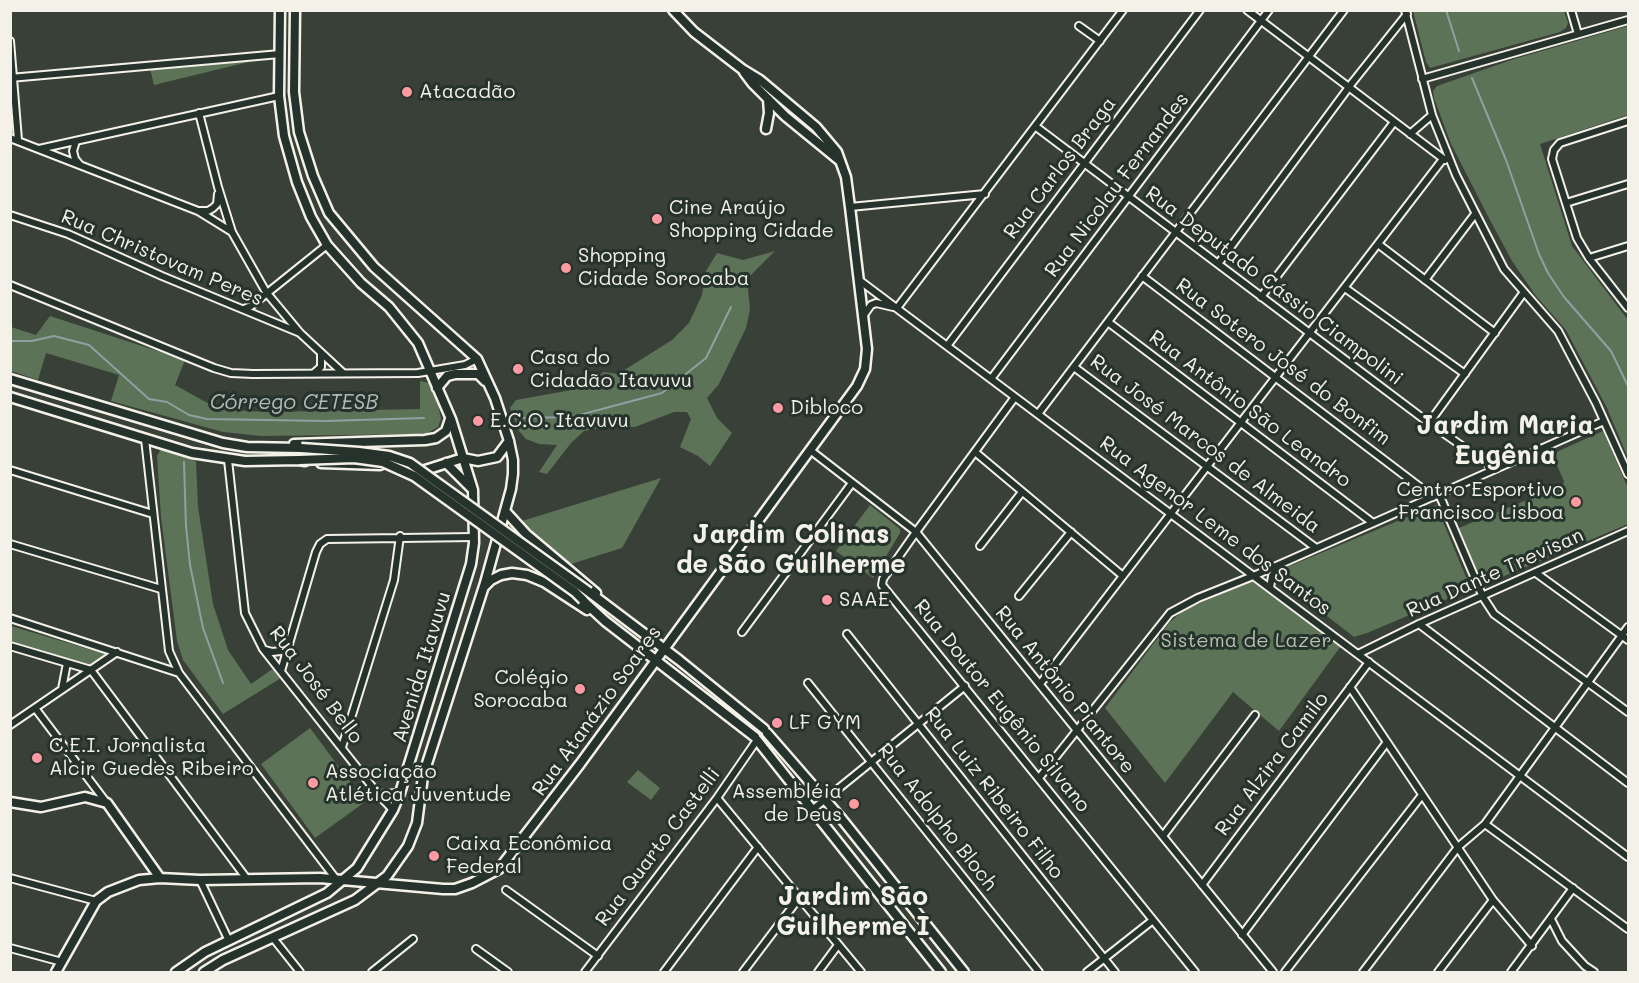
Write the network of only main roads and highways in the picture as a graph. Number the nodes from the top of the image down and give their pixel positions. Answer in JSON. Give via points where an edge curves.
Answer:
{"nodes":[{"id":1,"x":280,"y":10,"type":"edge"},
{"id":2,"x":295,"y":10,"type":"edge"},
{"id":3,"x":673,"y":10,"type":"edge"},
{"id":4,"x":742,"y":69,"type":"junction"},
{"id":5,"x":295,"y":86,"type":"junction"},
{"id":6,"x":279,"y":96,"type":"junction"},
{"id":7,"x":768,"y":99,"type":"junction"},
{"id":8,"x":785,"y":116,"type":"junction"},
{"id":9,"x":807,"y":118,"type":"junction"},
{"id":10,"x":766,"y":129,"type":"dead end"},
{"id":11,"x":840,"y":161,"type":"junction"},
{"id":12,"x":10,"y":379,"type":"edge"},
{"id":13,"x":489,"y":386,"type":"junction"},
{"id":14,"x":437,"y":388,"type":"junction"},
{"id":15,"x":10,"y":397,"type":"edge"},
{"id":16,"x":450,"y":419,"type":"junction"},
{"id":17,"x":458,"y":440,"type":"junction"},
{"id":18,"x":509,"y":441,"type":"junction"},
{"id":19,"x":247,"y":447,"type":"junction"},
{"id":20,"x":463,"y":458,"type":"junction"},
{"id":21,"x":299,"y":460,"type":"junction"},
{"id":22,"x":478,"y":461,"type":"junction"},
{"id":23,"x":446,"y":463,"type":"junction"},
{"id":24,"x":473,"y":490,"type":"junction"},
{"id":25,"x":475,"y":504,"type":"junction"},
{"id":26,"x":505,"y":511,"type":"junction"},
{"id":27,"x":497,"y":540,"type":"junction"},
{"id":28,"x":483,"y":588,"type":"junction"},
{"id":29,"x":584,"y":600,"type":"junction"},
{"id":30,"x":605,"y":604,"type":"junction"},
{"id":31,"x":605,"y":621,"type":"junction"},
{"id":32,"x":664,"y":648,"type":"junction"},
{"id":33,"x":655,"y":660,"type":"junction"},
{"id":34,"x":765,"y":731,"type":"junction"},
{"id":35,"x":756,"y":739,"type":"junction"},
{"id":36,"x":11,"y":803,"type":"edge"},
{"id":37,"x":160,"y":878,"type":"junction"},
{"id":38,"x":340,"y":879,"type":"junction"},
{"id":39,"x":379,"y":883,"type":"junction"},
{"id":40,"x":229,"y":941,"type":"junction"},
{"id":41,"x":245,"y":951,"type":"junction"},
{"id":42,"x":56,"y":972,"type":"edge"},
{"id":43,"x":176,"y":972,"type":"edge"},
{"id":44,"x":207,"y":972,"type":"edge"},
{"id":45,"x":941,"y":972,"type":"edge"},
{"id":46,"x":964,"y":972,"type":"edge"}],
"edges":[{"from":1,"to":6,"type":"main road","name":"Avenida Itavuvu"},
{"from":2,"to":5,"type":"main road","name":"Avenida Itavuvu"},
{"from":3,"to":4,"type":"main road","name":"Rua Atanázio Soares","via":[[694,32]]},
{"from":4,"to":7,"type":"main road","name":"Rua Atanázio Soares"},
{"from":4,"to":9,"type":"main road","name":"Rua Atanázio Soares","via":[[762,76]]},
{"from":5,"to":6,"type":"main road"},
{"from":5,"to":13,"type":"main road","name":"Avenida Itavuvu","via":[[299,132],[329,213],[374,267],[477,359]]},
{"from":6,"to":14,"type":"main road","name":"Avenida Itavuvu","via":[[284,136],[311,217],[327,245],[389,307],[418,343]]},
{"from":7,"to":8,"type":"main road","name":"Rua Atanázio Soares"},
{"from":7,"to":10,"type":"main road"},
{"from":8,"to":9,"type":"main road"},
{"from":8,"to":11,"type":"main road","name":"Rua Atanázio Soares"},
{"from":9,"to":11,"type":"main road","name":"Rua Atanázio Soares","via":[[833,145]]},
{"from":11,"to":32,"type":"main road","name":"Rua Atanázio Soares","via":[[846,177],[864,315],[865,369],[857,386]]},
{"from":12,"to":19,"type":"main road","via":[[195,436]]},
{"from":13,"to":14,"type":"main road","via":[[478,374],[461,373],[447,376]]},
{"from":13,"to":18,"type":"main road","name":"Avenida Itavuvu"},
{"from":14,"to":16,"type":"main road","name":"Avenida Itavuvu"},
{"from":15,"to":21,"type":"main road","via":[[192,453],[228,460]]},
{"from":16,"to":17,"type":"main road","name":"Avenida Itavuvu"},
{"from":16,"to":19,"type":"main road","via":[[446,431],[425,440]]},
{"from":17,"to":20,"type":"main road","name":"Avenida Itavuvu"},
{"from":17,"to":22,"type":"main road","via":[[469,456]]},
{"from":18,"to":22,"type":"main road","via":[[497,457]]},
{"from":18,"to":26,"type":"main road","name":"Avenida Itavuvu","via":[[513,474]]},
{"from":19,"to":30,"type":"main road","bridge":true,"via":[[359,452],[410,463]]},
{"from":20,"to":22,"type":"main road"},
{"from":20,"to":23,"type":"main road"},
{"from":20,"to":24,"type":"main road","name":"Avenida Itavuvu"},
{"from":21,"to":23,"type":"main road","via":[[374,464],[414,473]]},
{"from":21,"to":29,"type":"main road","bridge":true,"via":[[354,458],[383,462],[414,476]]},
{"from":23,"to":24,"type":"main road"},
{"from":24,"to":25,"type":"main road","name":"Avenida Itavuvu"},
{"from":25,"to":27,"type":"main road","name":"Avenida Itavuvu","via":[[479,517]]},
{"from":25,"to":38,"type":"main road","name":"Avenida Itavuvu","via":[[471,564],[400,793],[357,868]]},
{"from":26,"to":27,"type":"main road","name":"Avenida Itavuvu"},
{"from":26,"to":30,"type":"main road"},
{"from":27,"to":28,"type":"main road","name":"Avenida Itavuvu"},
{"from":27,"to":29,"type":"main road"},
{"from":28,"to":31,"type":"main road","via":[[501,574],[527,575]]},
{"from":28,"to":39,"type":"main road","name":"Avenida Itavuvu","via":[[423,776],[417,823],[412,837]]},
{"from":29,"to":31,"type":"main road"},
{"from":30,"to":32,"type":"main road"},
{"from":31,"to":33,"type":"main road"},
{"from":32,"to":33,"type":"main road","name":"Rua Atanázio Soares"},
{"from":32,"to":34,"type":"main road"},
{"from":33,"to":35,"type":"main road"},
{"from":33,"to":39,"type":"main road","name":"Rua Atanázio Soares","via":[[499,868],[455,889]]},
{"from":34,"to":35,"type":"main road","via":[[765,740]]},
{"from":34,"to":46,"type":"main road"},
{"from":35,"to":45,"type":"main road"},
{"from":36,"to":37,"type":"main road","via":[[41,807],[85,797],[107,803]]},
{"from":37,"to":38,"type":"main road","name":"Rua Atanázio Soares"},
{"from":37,"to":42,"type":"main road","name":"Rua Atanázio Soares","via":[[139,880],[96,901]]},
{"from":38,"to":39,"type":"main road","name":"Rua Atanázio Soares"},
{"from":38,"to":40,"type":"main road","name":"Avenida Itavuvu","via":[[314,900]]},
{"from":39,"to":41,"type":"main road","name":"Avenida Itavuvu","via":[[355,900]]},
{"from":40,"to":41,"type":"main road"},
{"from":40,"to":43,"type":"main road","name":"Avenida Itavuvu"},
{"from":41,"to":44,"type":"main road","name":"Avenida Itavuvu"}]}
